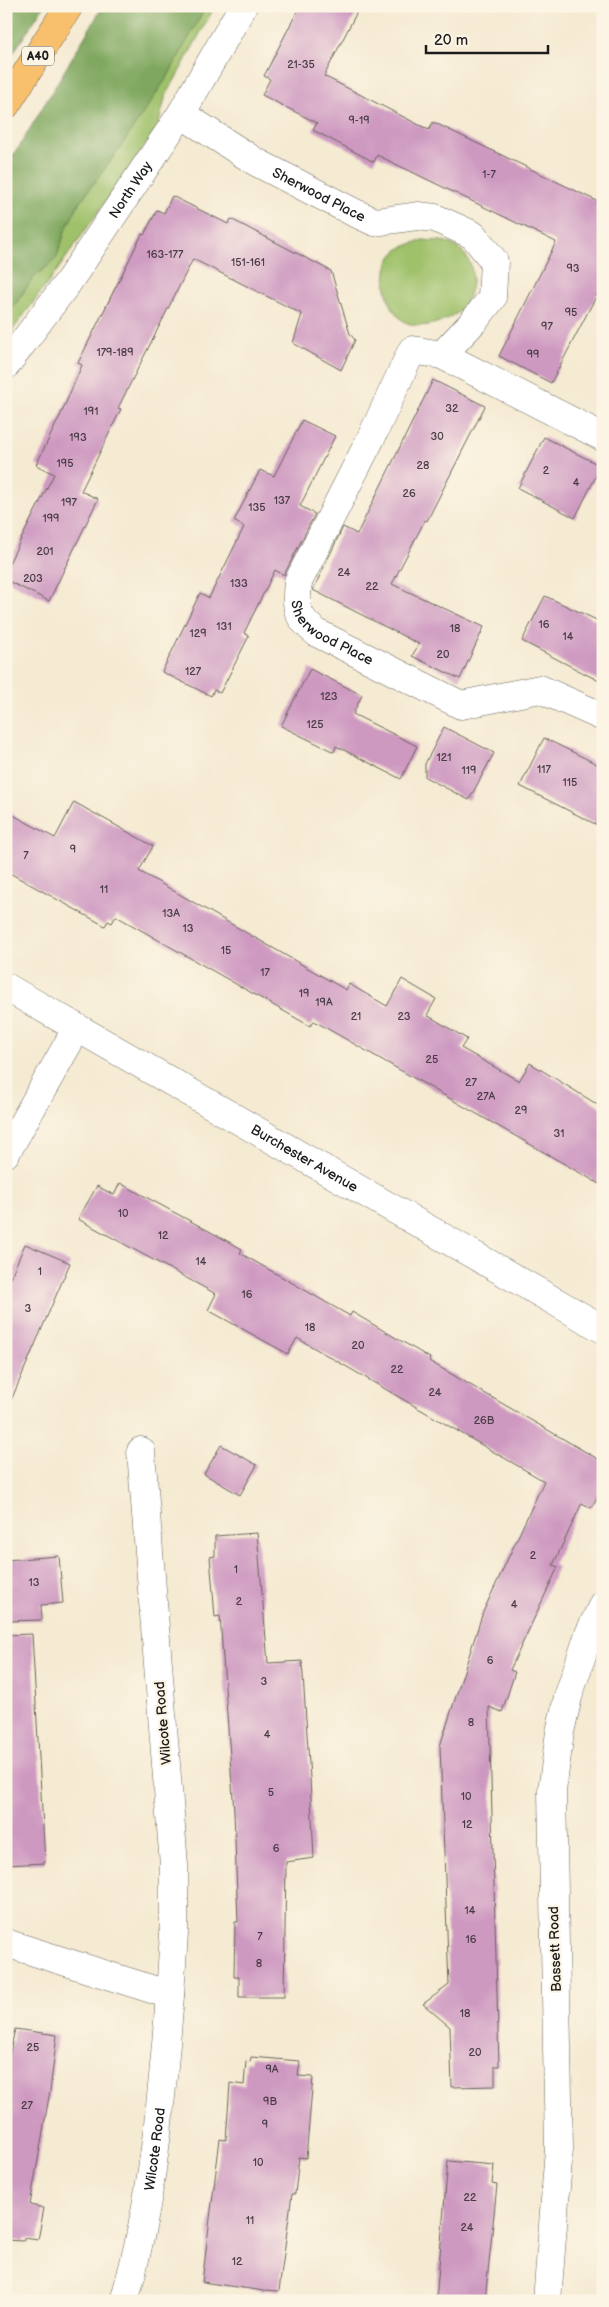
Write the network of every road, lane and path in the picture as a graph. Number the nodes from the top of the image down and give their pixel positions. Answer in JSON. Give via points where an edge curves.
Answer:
{"nodes":[{"id":1,"x":69,"y":6,"type":"edge"},
{"id":2,"x":243,"y":6,"type":"edge"},
{"id":3,"x":6,"y":105,"type":"edge"},
{"id":4,"x":181,"y":114,"type":"junction"},
{"id":5,"x":442,"y":355,"type":"junction"},
{"id":6,"x":6,"y":365,"type":"edge"},
{"id":7,"x":603,"y":437,"type":"edge"},
{"id":8,"x":603,"y":717,"type":"edge"},
{"id":9,"x":6,"y":986,"type":"edge"},
{"id":10,"x":77,"y":1028,"type":"junction"},
{"id":11,"x":6,"y":1153,"type":"edge"},
{"id":12,"x":603,"y":1329,"type":"edge"},
{"id":13,"x":141,"y":1451,"type":"dead end"},
{"id":14,"x":603,"y":1604,"type":"edge"},
{"id":15,"x":6,"y":1943,"type":"edge"},
{"id":16,"x":170,"y":1995,"type":"junction"},
{"id":17,"x":124,"y":2301,"type":"edge"},
{"id":18,"x":547,"y":2301,"type":"edge"}],
"edges":[{"from":1,"to":3,"type":"highway","number":"A40"},
{"from":2,"to":4,"type":"street","name":"North Way"},
{"from":4,"to":5,"type":"street","name":"Sherwood Place","via":[[256,162],[375,222],[418,216],[435,218],[474,235],[494,261],[492,298]]},
{"from":4,"to":6,"type":"street","name":"North Way","via":[[68,281]]},
{"from":5,"to":7,"type":"street","name":"Sherwood Place"},
{"from":5,"to":8,"type":"street","name":"Sherwood Place","via":[[412,350],[298,582],[296,602],[303,622],[316,633],[461,705],[540,689]]},
{"from":9,"to":10,"type":"street","name":"Burchester Avenue"},
{"from":10,"to":11,"type":"street"},
{"from":10,"to":12,"type":"street","name":"Burchester Avenue"},
{"from":13,"to":16,"type":"street","name":"Wilcote Road","via":[[174,1864]]},
{"from":14,"to":18,"type":"street","name":"Bassett Road","via":[[568,1696],[552,1791],[559,2149]]},
{"from":15,"to":16,"type":"street"},
{"from":16,"to":17,"type":"street","name":"Wilcote Road","via":[[154,2150],[144,2215]]}]}
